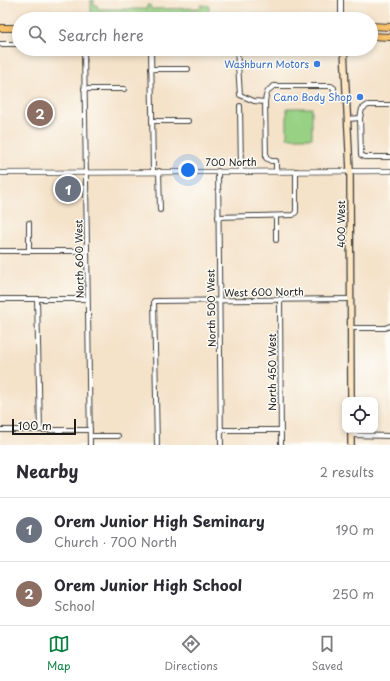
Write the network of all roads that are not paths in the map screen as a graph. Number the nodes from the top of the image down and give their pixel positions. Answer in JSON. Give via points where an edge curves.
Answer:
{"nodes":[{"id":1,"x":341,"y":0,"type":"edge"},
{"id":2,"x":341,"y":12,"type":"edge"},
{"id":3,"x":378,"y":26,"type":"edge"},
{"id":4,"x":390,"y":27,"type":"edge"},
{"id":5,"x":0,"y":28,"type":"edge"},
{"id":6,"x":12,"y":28,"type":"edge"},
{"id":7,"x":378,"y":36,"type":"edge"},
{"id":8,"x":390,"y":37,"type":"edge"},
{"id":9,"x":0,"y":44,"type":"edge"},
{"id":10,"x":12,"y":44,"type":"edge"},
{"id":11,"x":84,"y":56,"type":"edge"},
{"id":12,"x":151,"y":56,"type":"edge"},
{"id":13,"x":238,"y":56,"type":"edge"},
{"id":14,"x":344,"y":56,"type":"edge"},
{"id":15,"x":151,"y":69,"type":"junction"},
{"id":16,"x":188,"y":69,"type":"dead end"},
{"id":17,"x":84,"y":89,"type":"junction"},
{"id":18,"x":124,"y":89,"type":"dead end"},
{"id":19,"x":334,"y":93,"type":"dead end"},
{"id":20,"x":265,"y":102,"type":"junction"},
{"id":21,"x":390,"y":105,"type":"edge"},
{"id":22,"x":240,"y":106,"type":"dead end"},
{"id":23,"x":360,"y":118,"type":"junction"},
{"id":24,"x":348,"y":119,"type":"junction"},
{"id":25,"x":152,"y":121,"type":"junction"},
{"id":26,"x":188,"y":121,"type":"dead end"},
{"id":27,"x":390,"y":158,"type":"edge"},
{"id":28,"x":152,"y":171,"type":"junction"},
{"id":29,"x":159,"y":171,"type":"junction"},
{"id":30,"x":218,"y":171,"type":"junction"},
{"id":31,"x":241,"y":171,"type":"junction"},
{"id":32,"x":276,"y":171,"type":"junction"},
{"id":33,"x":296,"y":171,"type":"junction"},
{"id":34,"x":350,"y":171,"type":"junction"},
{"id":35,"x":390,"y":171,"type":"edge"},
{"id":36,"x":0,"y":173,"type":"edge"},
{"id":37,"x":86,"y":173,"type":"junction"},
{"id":38,"x":160,"y":210,"type":"dead end"},
{"id":39,"x":276,"y":216,"type":"junction"},
{"id":40,"x":218,"y":217,"type":"junction"},
{"id":41,"x":29,"y":223,"type":"dead end"},
{"id":42,"x":276,"y":240,"type":"dead end"},
{"id":43,"x":0,"y":251,"type":"edge"},
{"id":44,"x":29,"y":251,"type":"junction"},
{"id":45,"x":87,"y":251,"type":"junction"},
{"id":46,"x":350,"y":298,"type":"junction"},
{"id":47,"x":0,"y":299,"type":"edge"},
{"id":48,"x":37,"y":299,"type":"junction"},
{"id":49,"x":88,"y":299,"type":"junction"},
{"id":50,"x":219,"y":300,"type":"junction"},
{"id":51,"x":280,"y":300,"type":"junction"},
{"id":52,"x":390,"y":326,"type":"edge"},
{"id":53,"x":350,"y":328,"type":"junction"},
{"id":54,"x":351,"y":397,"type":"edge"},
{"id":55,"x":0,"y":430,"type":"edge"},
{"id":56,"x":40,"y":430,"type":"junction"},
{"id":57,"x":90,"y":430,"type":"junction"},
{"id":58,"x":221,"y":430,"type":"junction"},
{"id":59,"x":280,"y":430,"type":"junction"},
{"id":60,"x":351,"y":433,"type":"edge"},
{"id":61,"x":90,"y":436,"type":"junction"},
{"id":62,"x":118,"y":436,"type":"dead end"},
{"id":63,"x":390,"y":436,"type":"edge"},
{"id":64,"x":90,"y":445,"type":"edge"},
{"id":65,"x":157,"y":445,"type":"edge"},
{"id":66,"x":221,"y":445,"type":"edge"},
{"id":67,"x":280,"y":445,"type":"edge"},
{"id":68,"x":351,"y":445,"type":"edge"}],
"edges":[{"from":1,"to":2,"type":"street"},
{"from":3,"to":4,"type":"highway"},
{"from":5,"to":6,"type":"highway"},
{"from":7,"to":8,"type":"highway"},
{"from":9,"to":10,"type":"street"},
{"from":11,"to":17,"type":"street","name":"North 600 West"},
{"from":12,"to":15,"type":"street"},
{"from":13,"to":20,"type":"street","via":[[240,95],[254,102]]},
{"from":14,"to":24,"type":"main road","name":"400 West"},
{"from":15,"to":16,"type":"street"},
{"from":15,"to":25,"type":"street"},
{"from":17,"to":18,"type":"street"},
{"from":17,"to":37,"type":"street","name":"North 600 West"},
{"from":19,"to":20,"type":"street","via":[[331,86],[274,86],[266,93]]},
{"from":20,"to":32,"type":"street","via":[[266,158],[276,161]]},
{"from":21,"to":23,"type":"street","via":[[368,105],[362,110]]},
{"from":22,"to":31,"type":"street"},
{"from":23,"to":24,"type":"street"},
{"from":23,"to":27,"type":"street","via":[[361,155],[365,158]]},
{"from":24,"to":34,"type":"main road","name":"400 West"},
{"from":25,"to":26,"type":"street"},
{"from":25,"to":28,"type":"street"},
{"from":28,"to":29,"type":"street","name":"700 North"},
{"from":28,"to":37,"type":"street","name":"700 North"},
{"from":29,"to":30,"type":"street","name":"700 North"},
{"from":29,"to":38,"type":"street"},
{"from":30,"to":31,"type":"street","name":"700 North"},
{"from":30,"to":40,"type":"street","name":"North 500 West"},
{"from":31,"to":32,"type":"street","name":"700 North"},
{"from":32,"to":33,"type":"street","name":"700 North"},
{"from":33,"to":34,"type":"street","name":"700 North"},
{"from":33,"to":39,"type":"street","via":[[295,214]]},
{"from":34,"to":35,"type":"street","name":"700 North"},
{"from":34,"to":46,"type":"main road","name":"400 West"},
{"from":36,"to":37,"type":"street","name":"700 North"},
{"from":37,"to":45,"type":"street","name":"North 600 West"},
{"from":39,"to":40,"type":"street"},
{"from":39,"to":42,"type":"street"},
{"from":40,"to":50,"type":"street","name":"North 500 West"},
{"from":41,"to":44,"type":"street"},
{"from":43,"to":44,"type":"street"},
{"from":44,"to":45,"type":"street"},
{"from":45,"to":49,"type":"street","name":"North 600 West"},
{"from":46,"to":51,"type":"street","name":"West 600 North"},
{"from":46,"to":53,"type":"main road","name":"400 West"},
{"from":47,"to":48,"type":"street"},
{"from":48,"to":49,"type":"street"},
{"from":48,"to":56,"type":"street"},
{"from":49,"to":57,"type":"street","name":"North 600 West"},
{"from":50,"to":51,"type":"street","name":"West 600 North"},
{"from":50,"to":58,"type":"street","name":"North 500 West"},
{"from":50,"to":65,"type":"street","name":"West 600 North","via":[[154,301]]},
{"from":51,"to":59,"type":"street","name":"North 450 West"},
{"from":52,"to":53,"type":"street"},
{"from":53,"to":54,"type":"main road","name":"400 West"},
{"from":55,"to":56,"type":"street"},
{"from":56,"to":57,"type":"street"},
{"from":57,"to":61,"type":"street","name":"North 600 West"},
{"from":58,"to":59,"type":"street"},
{"from":58,"to":66,"type":"street","name":"North 500 West"},
{"from":59,"to":67,"type":"street","name":"North 450 West"},
{"from":60,"to":63,"type":"street"},
{"from":60,"to":68,"type":"main road"},
{"from":61,"to":62,"type":"street"},
{"from":61,"to":64,"type":"street","name":"North 600 West"}]}
